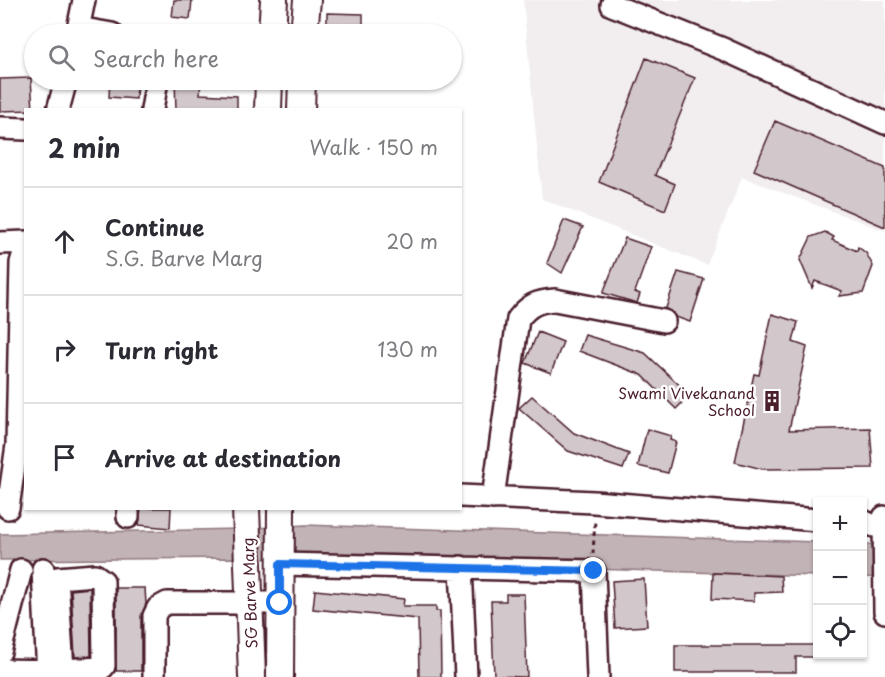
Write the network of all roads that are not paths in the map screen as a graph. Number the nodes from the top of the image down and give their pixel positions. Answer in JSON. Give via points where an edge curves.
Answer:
{"nodes":[{"id":1,"x":84,"y":0,"type":"edge"},
{"id":2,"x":274,"y":0,"type":"edge"},
{"id":3,"x":307,"y":0,"type":"edge"},
{"id":4,"x":612,"y":5,"type":"dead end"},
{"id":5,"x":79,"y":24,"type":"edge"},
{"id":6,"x":273,"y":24,"type":"edge"},
{"id":7,"x":305,"y":24,"type":"edge"},
{"id":8,"x":63,"y":90,"type":"edge"},
{"id":9,"x":155,"y":90,"type":"edge"},
{"id":10,"x":269,"y":90,"type":"edge"},
{"id":11,"x":301,"y":90,"type":"edge"},
{"id":12,"x":59,"y":108,"type":"edge"},
{"id":13,"x":152,"y":108,"type":"edge"},
{"id":14,"x":268,"y":108,"type":"edge"},
{"id":15,"x":300,"y":108,"type":"edge"},
{"id":16,"x":885,"y":123,"type":"edge"},
{"id":17,"x":0,"y":128,"type":"edge"},
{"id":18,"x":24,"y":129,"type":"edge"},
{"id":19,"x":0,"y":243,"type":"edge"},
{"id":20,"x":24,"y":244,"type":"edge"},
{"id":21,"x":24,"y":252,"type":"edge"},
{"id":22,"x":664,"y":321,"type":"dead end"},
{"id":23,"x":14,"y":445,"type":"edge"},
{"id":24,"x":462,"y":496,"type":"edge"},
{"id":25,"x":493,"y":498,"type":"junction"},
{"id":26,"x":8,"y":508,"type":"dead end"},
{"id":27,"x":247,"y":516,"type":"edge"},
{"id":28,"x":280,"y":516,"type":"edge"},
{"id":29,"x":813,"y":520,"type":"edge"},
{"id":30,"x":885,"y":522,"type":"edge"},
{"id":31,"x":867,"y":523,"type":"edge"},
{"id":32,"x":280,"y":562,"type":"junction"},
{"id":33,"x":884,"y":566,"type":"edge"},
{"id":34,"x":461,"y":567,"type":"junction"},
{"id":35,"x":12,"y":570,"type":"edge"},
{"id":36,"x":47,"y":580,"type":"junction"},
{"id":37,"x":7,"y":595,"type":"edge"},
{"id":38,"x":248,"y":602,"type":"junction"},
{"id":39,"x":280,"y":603,"type":"junction"},
{"id":40,"x":885,"y":607,"type":"edge"},
{"id":41,"x":885,"y":612,"type":"edge"},
{"id":42,"x":0,"y":652,"type":"edge"},
{"id":43,"x":0,"y":670,"type":"edge"},
{"id":44,"x":280,"y":671,"type":"edge"},
{"id":45,"x":252,"y":672,"type":"edge"},
{"id":46,"x":53,"y":673,"type":"edge"},
{"id":47,"x":154,"y":677,"type":"edge"},
{"id":48,"x":466,"y":677,"type":"edge"},
{"id":49,"x":598,"y":677,"type":"edge"}],
"edges":[{"from":1,"to":5,"type":"street"},
{"from":2,"to":6,"type":"main road"},
{"from":3,"to":7,"type":"main road"},
{"from":4,"to":16,"type":"street","via":[[723,49]]},
{"from":8,"to":12,"type":"street"},
{"from":9,"to":13,"type":"street"},
{"from":10,"to":14,"type":"main road"},
{"from":11,"to":15,"type":"main road"},
{"from":17,"to":18,"type":"street"},
{"from":19,"to":20,"type":"street"},
{"from":21,"to":23,"type":"street"},
{"from":22,"to":25,"type":"street","via":[[555,300],[528,306],[518,319]]},
{"from":23,"to":26,"type":"street"},
{"from":24,"to":25,"type":"street"},
{"from":25,"to":29,"type":"street"},
{"from":27,"to":28,"type":"main road"},
{"from":27,"to":38,"type":"main road","name":"SG Barve Marg"},
{"from":28,"to":32,"type":"main road"},
{"from":30,"to":31,"type":"street","via":[[874,526]]},
{"from":30,"to":33,"type":"street"},
{"from":32,"to":34,"type":"street"},
{"from":32,"to":39,"type":"main road"},
{"from":33,"to":40,"type":"street"},
{"from":34,"to":48,"type":"street"},
{"from":34,"to":49,"type":"street","via":[[594,571]]},
{"from":35,"to":37,"type":"street"},
{"from":36,"to":37,"type":"street"},
{"from":36,"to":46,"type":"street"},
{"from":36,"to":46,"type":"street","via":[[95,575],[103,581],[105,663],[102,668]]},
{"from":37,"to":42,"type":"street"},
{"from":38,"to":39,"type":"street"},
{"from":38,"to":45,"type":"main road","name":"SG Barve Marg"},
{"from":38,"to":47,"type":"street","via":[[167,603],[158,608],[154,616]]},
{"from":39,"to":44,"type":"main road"},
{"from":40,"to":41,"type":"street"},
{"from":43,"to":46,"type":"street"},
{"from":44,"to":45,"type":"main road"}]}
